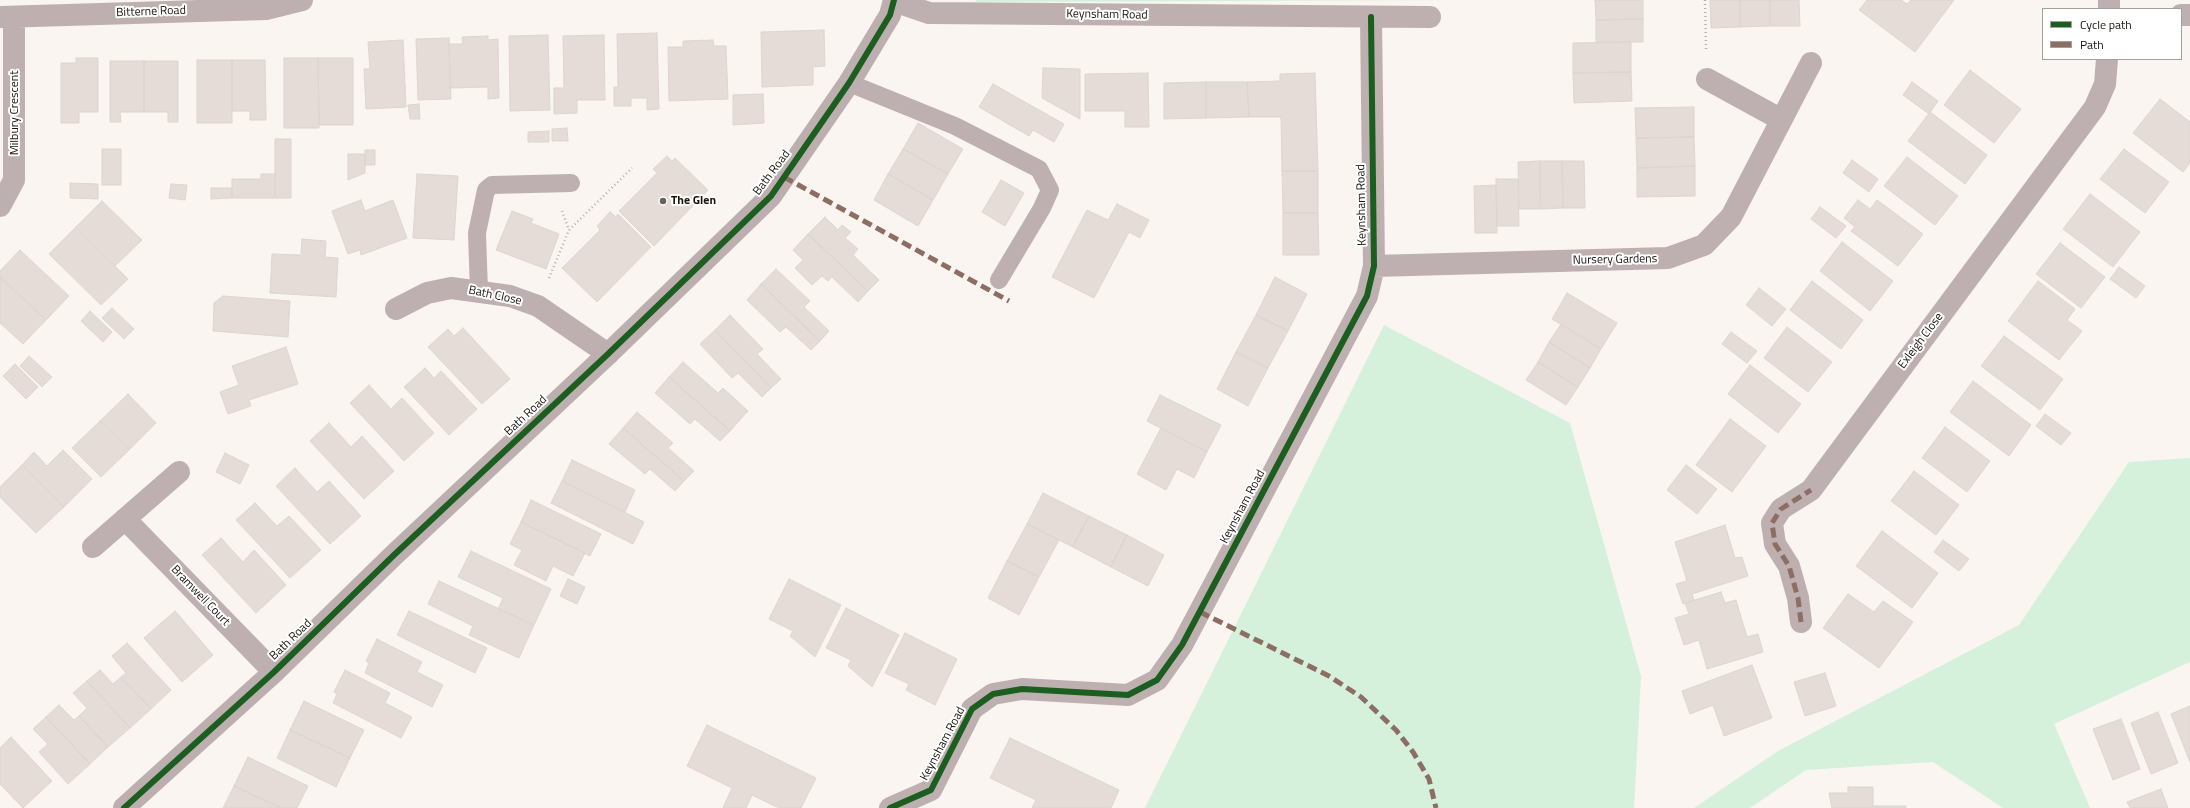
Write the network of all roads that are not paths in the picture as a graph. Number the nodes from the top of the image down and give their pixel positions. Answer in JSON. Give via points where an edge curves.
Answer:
{"nodes":[{"id":1,"x":302,"y":0,"type":"edge"},
{"id":2,"x":894,"y":1,"type":"edge"},
{"id":3,"x":7,"y":17,"type":"edge"},
{"id":4,"x":1371,"y":17,"type":"junction"},
{"id":5,"x":1430,"y":17,"type":"dead end"},
{"id":6,"x":2107,"y":60,"type":"edge"},
{"id":7,"x":1811,"y":63,"type":"dead end"},
{"id":8,"x":1707,"y":79,"type":"road end"},
{"id":9,"x":849,"y":83,"type":"junction"},
{"id":10,"x":1780,"y":118,"type":"junction"},
{"id":11,"x":571,"y":183,"type":"dead end"},
{"id":12,"x":0,"y":206,"type":"edge"},
{"id":13,"x":1374,"y":266,"type":"junction"},
{"id":14,"x":999,"y":280,"type":"dead end"},
{"id":15,"x":479,"y":291,"type":"junction"},
{"id":16,"x":396,"y":309,"type":"dead end"},
{"id":17,"x":608,"y":354,"type":"junction"},
{"id":18,"x":179,"y":472,"type":"dead end"},
{"id":19,"x":125,"y":519,"type":"junction"},
{"id":20,"x":93,"y":547,"type":"dead end"},
{"id":21,"x":1801,"y":622,"type":"dead end"},
{"id":22,"x":274,"y":672,"type":"junction"},
{"id":23,"x":124,"y":808,"type":"edge"},
{"id":24,"x":890,"y":808,"type":"edge"}],
"edges":[{"from":1,"to":3,"type":"street","name":"Bitterne Road","via":[[266,9]]},
{"from":2,"to":4,"type":"street","name":"Keynsham Road","via":[[929,13]]},
{"from":2,"to":9,"type":"street","name":"Bath Road","via":[[890,15]]},
{"from":3,"to":12,"type":"street","name":"Milbury Crescent","via":[[14,180]]},
{"from":4,"to":5,"type":"street","name":"Keynsham Road"},
{"from":4,"to":13,"type":"street","name":"Keynsham Road"},
{"from":6,"to":21,"type":"street","name":"Exleigh Close","via":[[2105,84],[2095,107],[1811,490],[1781,509],[1772,524],[1775,544],[1789,566],[1798,598]]},
{"from":7,"to":10,"type":"street","name":"Nursery Gardens"},
{"from":8,"to":10,"type":"street"},
{"from":9,"to":14,"type":"lane","via":[[955,126],[1039,170],[1050,190]]},
{"from":9,"to":17,"type":"street","name":"Bath Road","via":[[771,196]]},
{"from":10,"to":13,"type":"street","name":"Nursery Gardens","via":[[1731,217],[1704,245],[1668,258]]},
{"from":11,"to":15,"type":"lane","via":[[492,185],[486,190],[477,233]]},
{"from":13,"to":24,"type":"street","name":"Keynsham Road","via":[[1367,296],[1182,645],[1157,680],[1128,695],[1022,689],[993,694],[972,709],[931,790]]},
{"from":15,"to":16,"type":"street","name":"Bath Close","via":[[451,288],[427,293]]},
{"from":15,"to":17,"type":"street","name":"Bath Close","via":[[510,296],[538,306]]},
{"from":17,"to":22,"type":"street","name":"Bath Road"},
{"from":18,"to":19,"type":"street"},
{"from":19,"to":20,"type":"street"},
{"from":19,"to":22,"type":"street","name":"Bramwell Court"},
{"from":22,"to":23,"type":"street","name":"Bath Road"}]}
